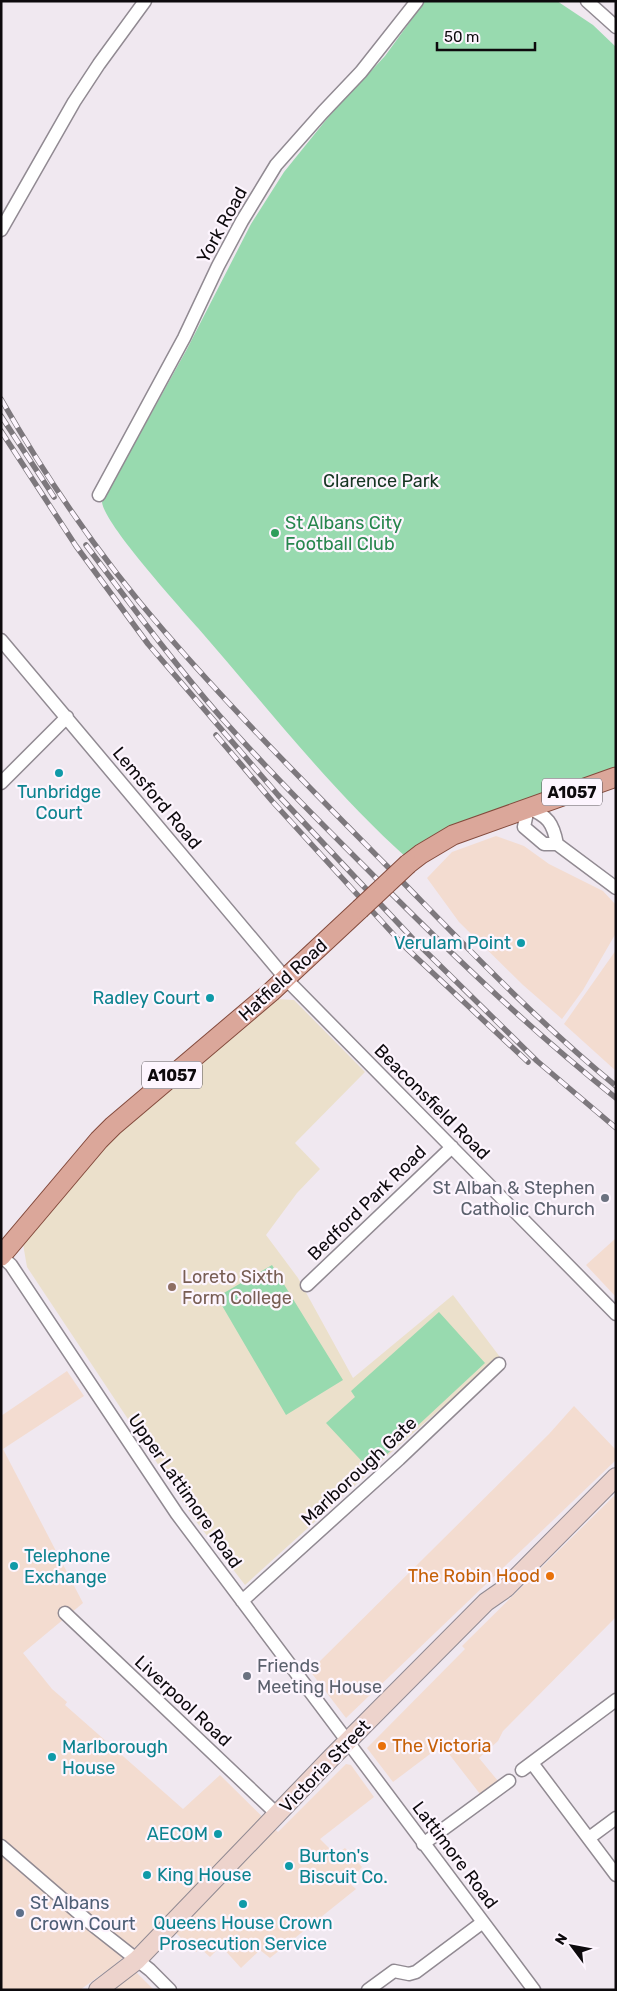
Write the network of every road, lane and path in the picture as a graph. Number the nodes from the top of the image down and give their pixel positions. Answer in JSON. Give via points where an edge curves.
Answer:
{"nodes":[{"id":1,"x":145,"y":1,"type":"edge"},
{"id":2,"x":417,"y":1,"type":"edge"},
{"id":3,"x":587,"y":1,"type":"edge"},
{"id":4,"x":616,"y":27,"type":"edge"},
{"id":5,"x":1,"y":230,"type":"edge"},
{"id":6,"x":99,"y":494,"type":"dead end"},
{"id":7,"x":1,"y":640,"type":"edge"},
{"id":8,"x":67,"y":718,"type":"junction"},
{"id":9,"x":616,"y":777,"type":"edge"},
{"id":10,"x":1,"y":783,"type":"edge"},
{"id":11,"x":528,"y":808,"type":"junction"},
{"id":12,"x":557,"y":844,"type":"junction"},
{"id":13,"x":616,"y":888,"type":"edge"},
{"id":14,"x":286,"y":979,"type":"junction"},
{"id":15,"x":452,"y":1147,"type":"junction"},
{"id":16,"x":1,"y":1256,"type":"edge"},
{"id":17,"x":307,"y":1285,"type":"dead end"},
{"id":18,"x":616,"y":1314,"type":"edge"},
{"id":19,"x":499,"y":1364,"type":"dead end"},
{"id":20,"x":616,"y":1477,"type":"edge"},
{"id":21,"x":242,"y":1601,"type":"junction"},
{"id":22,"x":65,"y":1613,"type":"dead end"},
{"id":23,"x":616,"y":1700,"type":"edge"},
{"id":24,"x":348,"y":1742,"type":"junction"},
{"id":25,"x":509,"y":1781,"type":"dead end"},
{"id":26,"x":278,"y":1814,"type":"junction"},
{"id":27,"x":616,"y":1818,"type":"edge"},
{"id":28,"x":589,"y":1838,"type":"junction"},
{"id":29,"x":424,"y":1844,"type":"junction"},
{"id":30,"x":1,"y":1846,"type":"edge"},
{"id":31,"x":616,"y":1875,"type":"edge"},
{"id":32,"x":483,"y":1922,"type":"junction"},
{"id":33,"x":137,"y":1960,"type":"junction"},
{"id":34,"x":98,"y":1990,"type":"edge"},
{"id":35,"x":170,"y":1990,"type":"edge"},
{"id":36,"x":368,"y":1990,"type":"edge"},
{"id":37,"x":534,"y":1990,"type":"edge"}],
"edges":[{"from":1,"to":5,"type":"street","via":[[74,102]]},
{"from":2,"to":6,"type":"street","name":"York Road","via":[[361,72],[276,165],[226,251],[184,338]]},
{"from":3,"to":4,"type":"street"},
{"from":7,"to":8,"type":"street","name":"Lemsford Road"},
{"from":8,"to":10,"type":"street"},
{"from":8,"to":14,"type":"street","name":"Lemsford Road"},
{"from":9,"to":11,"type":"main road","name":"Hatfield Road","number":"A1057"},
{"from":11,"to":12,"type":"street","via":[[543,814],[554,830]]},
{"from":11,"to":12,"type":"street","via":[[524,827],[544,844]]},
{"from":11,"to":14,"type":"main road","name":"Hatfield Road","number":"A1057","bridge":true,"via":[[453,835],[421,854]]},
{"from":12,"to":13,"type":"street"},
{"from":14,"to":15,"type":"street","name":"Beaconsfield Road"},
{"from":14,"to":16,"type":"main road","name":"Hatfield Road","number":"A1057","via":[[113,1126]]},
{"from":15,"to":17,"type":"street","name":"Bedford Park Road"},
{"from":15,"to":18,"type":"street","name":"Beaconsfield Road"},
{"from":16,"to":21,"type":"street","name":"Upper Lattimore Road","via":[[17,1274],[177,1514]]},
{"from":19,"to":21,"type":"street","name":"Marlborough Gate"},
{"from":20,"to":24,"type":"main road","name":"Victoria Street","via":[[506,1588],[486,1602]]},
{"from":21,"to":24,"type":"street","name":"Upper Lattimore Road"},
{"from":22,"to":26,"type":"street","name":"Liverpool Road"},
{"from":23,"to":28,"type":"street","via":[[527,1766]]},
{"from":24,"to":26,"type":"main road","name":"Victoria Street"},
{"from":24,"to":29,"type":"street","name":"Lattimore Road"},
{"from":25,"to":29,"type":"street"},
{"from":26,"to":33,"type":"main road","name":"Victoria Street"},
{"from":27,"to":28,"type":"street"},
{"from":28,"to":31,"type":"street"},
{"from":29,"to":32,"type":"street","name":"Lattimore Road"},
{"from":30,"to":33,"type":"street"},
{"from":32,"to":36,"type":"street","via":[[416,1972],[394,1971]]},
{"from":32,"to":37,"type":"street","name":"Lattimore Road"},
{"from":33,"to":34,"type":"main road","name":"Victoria Street"},
{"from":33,"to":35,"type":"street"}]}
